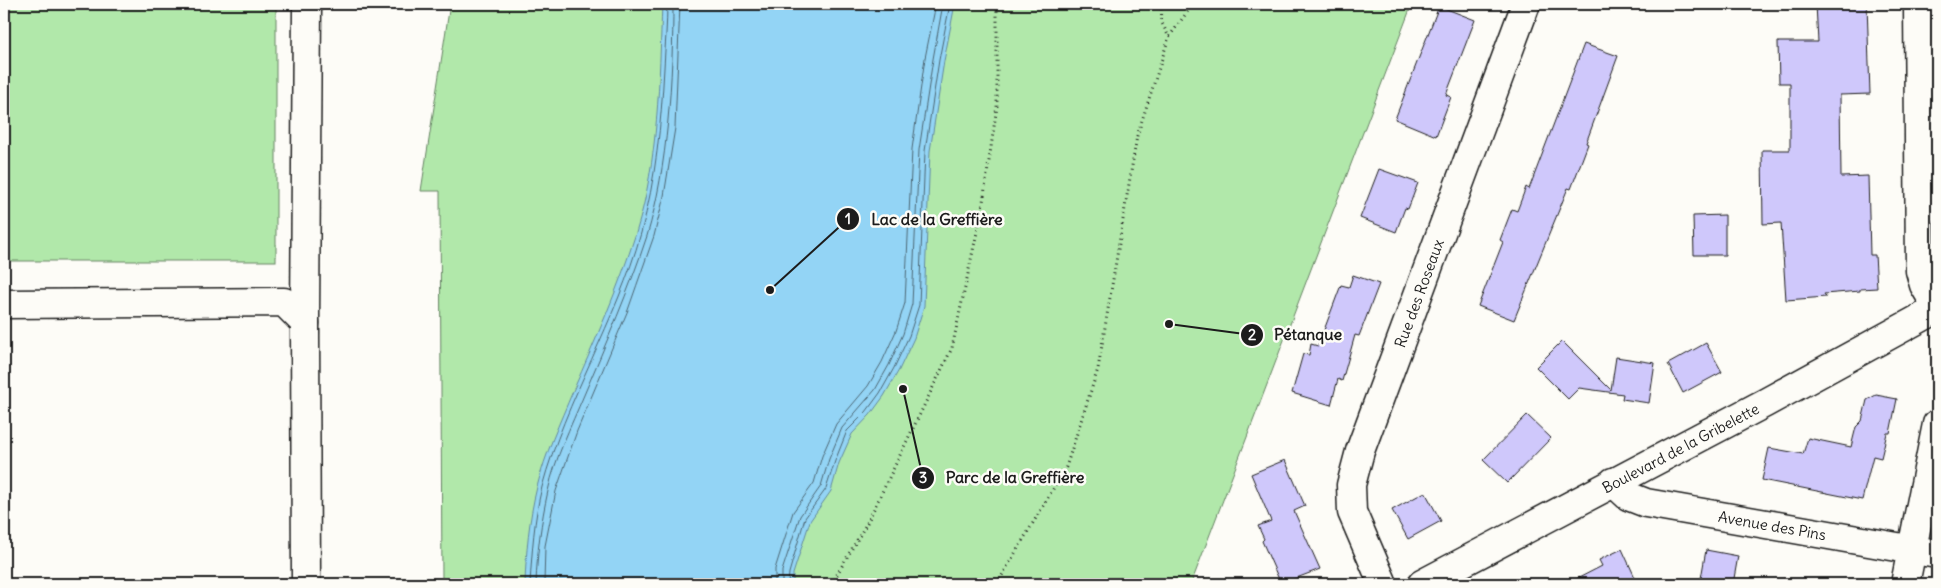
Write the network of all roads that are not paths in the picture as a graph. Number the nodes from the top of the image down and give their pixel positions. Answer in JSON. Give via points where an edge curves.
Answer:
{"nodes":[{"id":1,"x":307,"y":4,"type":"edge"},
{"id":2,"x":1526,"y":4,"type":"edge"},
{"id":3,"x":1918,"y":4,"type":"edge"},
{"id":4,"x":4,"y":304,"type":"edge"},
{"id":5,"x":1937,"y":308,"type":"edge"},
{"id":6,"x":305,"y":323,"type":"junction"},
{"id":7,"x":1937,"y":424,"type":"edge"},
{"id":8,"x":1613,"y":482,"type":"junction"},
{"id":9,"x":1925,"y":552,"type":"edge"},
{"id":10,"x":306,"y":584,"type":"edge"},
{"id":11,"x":1383,"y":584,"type":"edge"},
{"id":12,"x":1422,"y":584,"type":"edge"},
{"id":13,"x":1906,"y":584,"type":"edge"}],
"edges":[{"from":1,"to":6,"type":"street"},
{"from":2,"to":11,"type":"street","name":"Rue des Roseaux","via":[[1360,451],[1351,485],[1352,512]]},
{"from":3,"to":5,"type":"street","via":[[1920,271]]},
{"from":4,"to":6,"type":"street","via":[[284,302]]},
{"from":5,"to":8,"type":"street","name":"Boulevard de la Gribelette","via":[[1766,403]]},
{"from":6,"to":10,"type":"street"},
{"from":7,"to":9,"type":"street"},
{"from":8,"to":9,"type":"street","name":"Avenue des Pins","via":[[1628,496],[1646,503]]},
{"from":8,"to":12,"type":"street","name":"Boulevard de la Gribelette"},
{"from":9,"to":13,"type":"street"}]}
